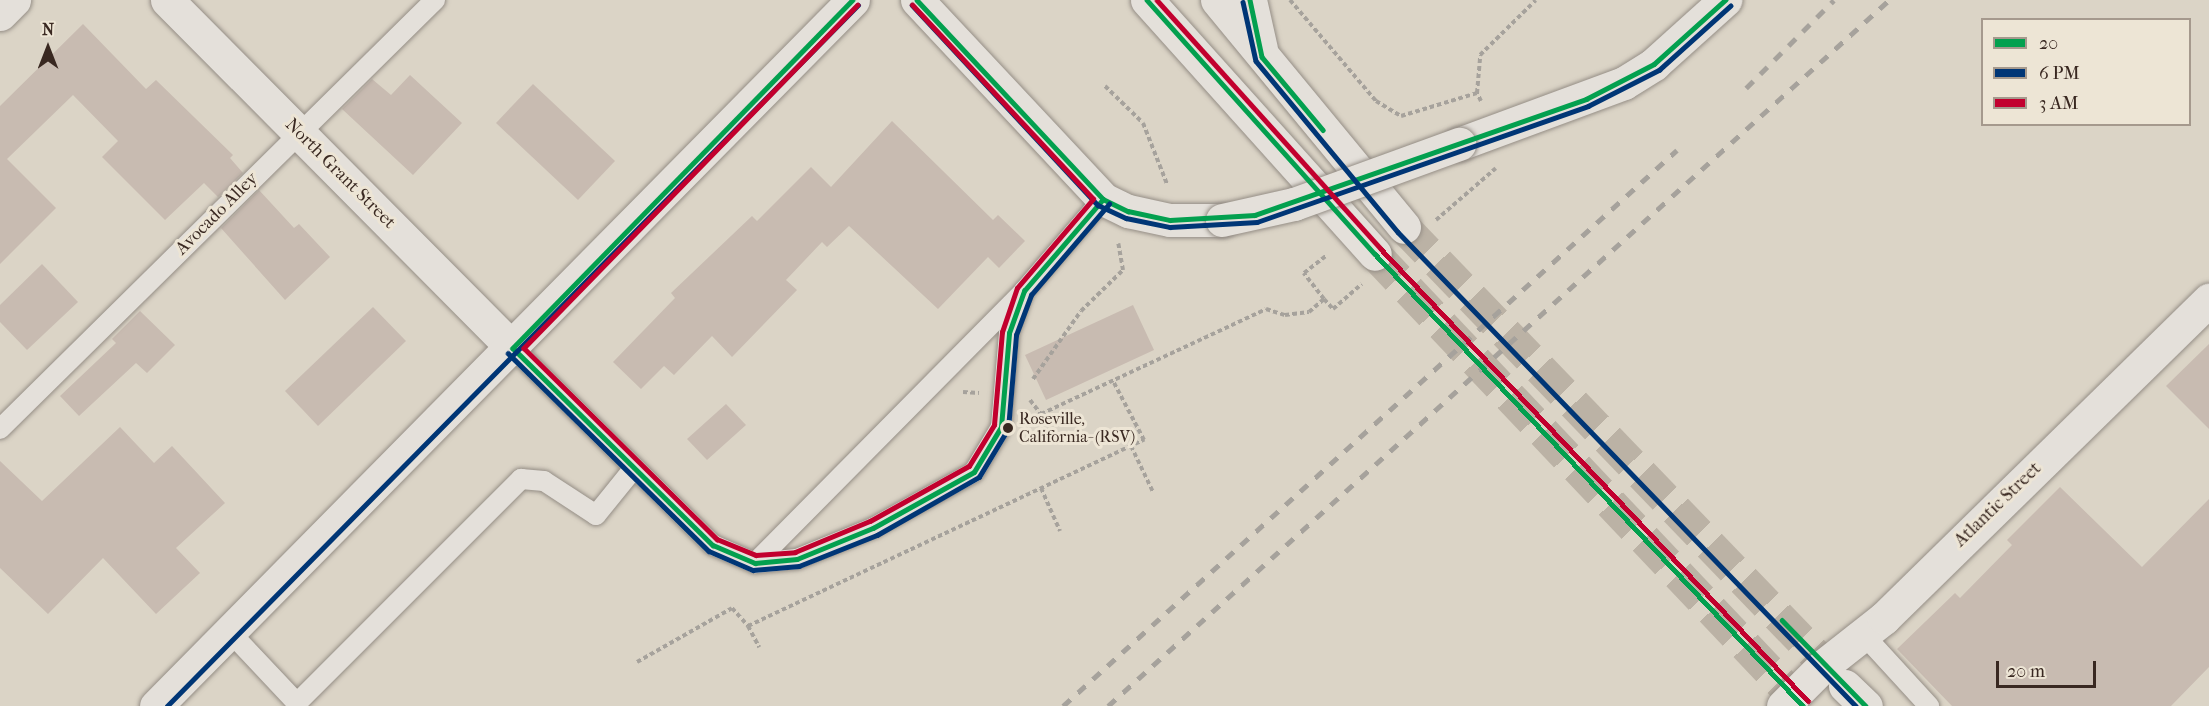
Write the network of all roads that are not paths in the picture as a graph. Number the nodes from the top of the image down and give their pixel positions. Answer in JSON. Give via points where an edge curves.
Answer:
{"nodes":[{"id":1,"x":14,"y":0,"type":"edge"},
{"id":2,"x":167,"y":0,"type":"edge"},
{"id":3,"x":435,"y":0,"type":"edge"},
{"id":4,"x":853,"y":0,"type":"edge"},
{"id":5,"x":917,"y":0,"type":"edge"},
{"id":6,"x":1147,"y":0,"type":"edge"},
{"id":7,"x":1217,"y":0,"type":"edge"},
{"id":8,"x":1250,"y":0,"type":"edge"},
{"id":9,"x":1725,"y":0,"type":"edge"},
{"id":10,"x":0,"y":14,"type":"edge"},
{"id":11,"x":1262,"y":57,"type":"junction"},
{"id":12,"x":300,"y":133,"type":"junction"},
{"id":13,"x":1116,"y":205,"type":"junction"},
{"id":14,"x":1417,"y":226,"type":"tunnel mouth"},
{"id":15,"x":1372,"y":266,"type":"tunnel mouth"},
{"id":16,"x":1024,"y":291,"type":"junction"},
{"id":17,"x":2209,"y":300,"type":"edge"},
{"id":18,"x":513,"y":348,"type":"junction"},
{"id":19,"x":0,"y":429,"type":"edge"},
{"id":20,"x":634,"y":468,"type":"junction"},
{"id":21,"x":755,"y":563,"type":"junction"},
{"id":22,"x":230,"y":632,"type":"junction"},
{"id":23,"x":1863,"y":634,"type":"junction"},
{"id":24,"x":156,"y":706,"type":"edge"},
{"id":25,"x":1784,"y":706,"type":"edge"},
{"id":26,"x":1929,"y":706,"type":"edge"}],
"edges":[{"from":1,"to":10,"type":"street"},
{"from":2,"to":12,"type":"street","name":"North Grant Street"},
{"from":3,"to":12,"type":"lane","name":"Avocado Alley"},
{"from":4,"to":18,"type":"street"},
{"from":5,"to":13,"type":"street"},
{"from":6,"to":15,"type":"street"},
{"from":7,"to":11,"type":"street"},
{"from":8,"to":11,"type":"street"},
{"from":9,"to":13,"type":"street","bridge":true,"via":[[1654,64],[1624,83],[1294,204],[1221,220],[1170,220]]},
{"from":11,"to":14,"type":"street"},
{"from":12,"to":18,"type":"street","name":"North Grant Street"},
{"from":12,"to":19,"type":"lane","name":"Avocado Alley"},
{"from":13,"to":16,"type":"lane"},
{"from":16,"to":21,"type":"lane"},
{"from":16,"to":21,"type":"lane","via":[[1009,333],[1001,427],[990,453],[974,472],[873,528],[797,559]]},
{"from":17,"to":23,"type":"street","name":"Atlantic Street"},
{"from":18,"to":20,"type":"lane"},
{"from":18,"to":22,"type":"street"},
{"from":20,"to":21,"type":"lane","via":[[713,545]]},
{"from":20,"to":22,"type":"lane","via":[[596,515],[544,481],[521,479],[297,703]]},
{"from":22,"to":24,"type":"street"},
{"from":23,"to":25,"type":"street","name":"Atlantic Street"},
{"from":23,"to":26,"type":"lane"}]}
